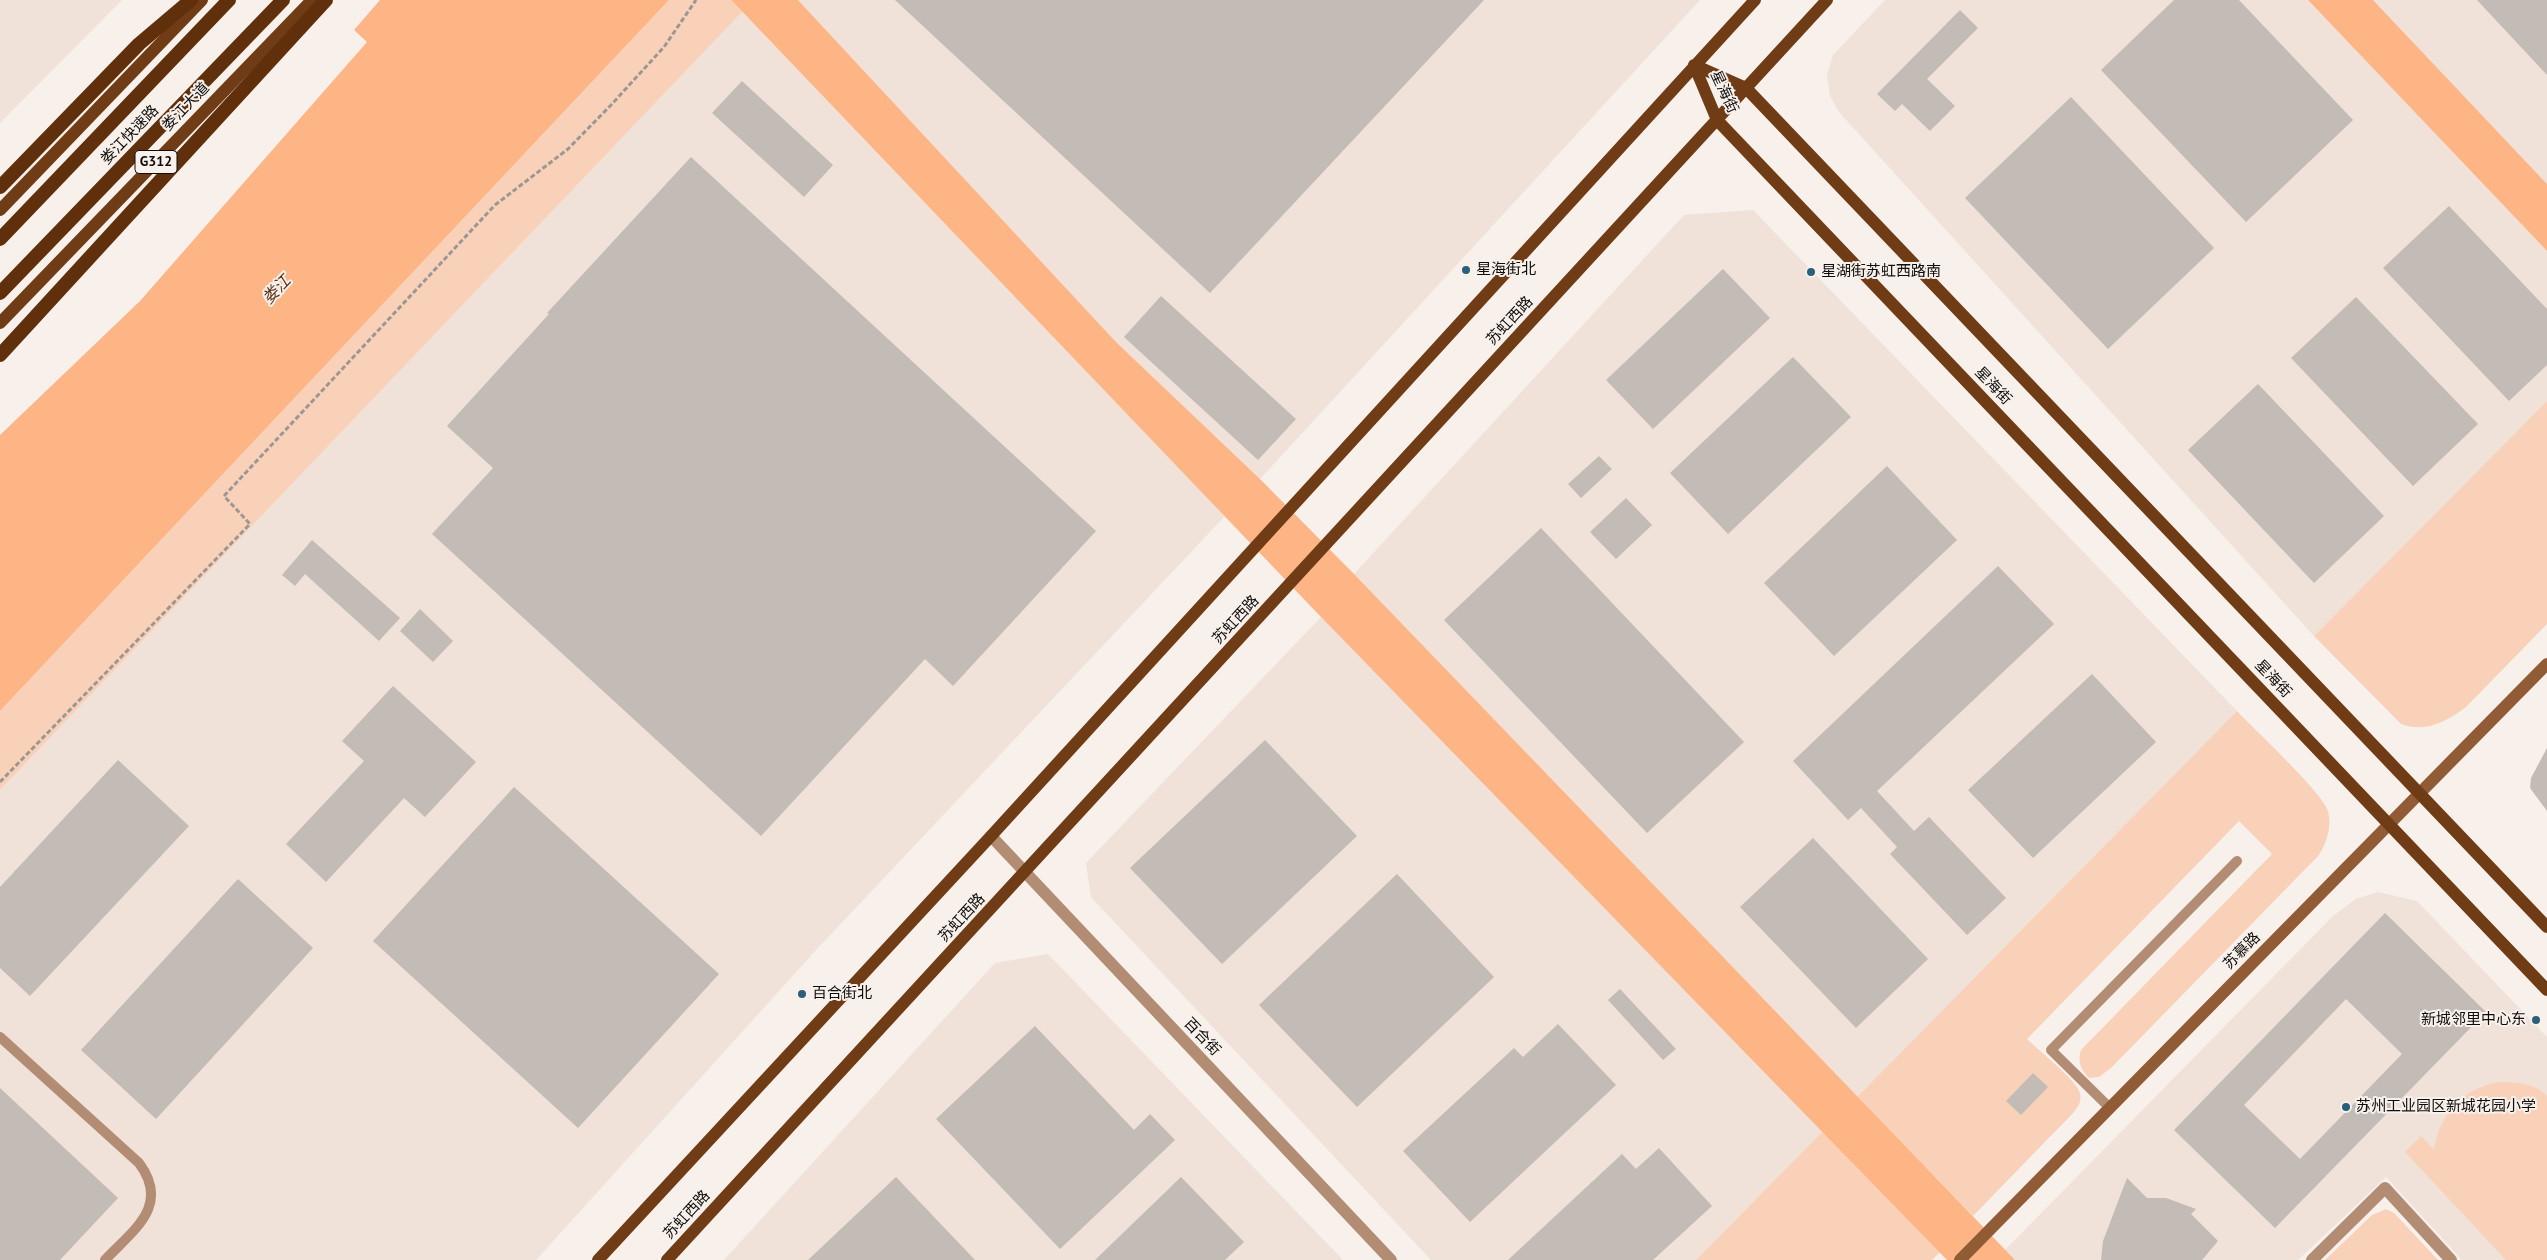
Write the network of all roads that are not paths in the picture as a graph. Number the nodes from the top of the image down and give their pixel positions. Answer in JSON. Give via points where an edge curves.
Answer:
{"nodes":[{"id":1,"x":191,"y":0,"type":"edge"},
{"id":2,"x":202,"y":0,"type":"edge"},
{"id":3,"x":229,"y":0,"type":"edge"},
{"id":4,"x":283,"y":0,"type":"edge"},
{"id":5,"x":312,"y":0,"type":"edge"},
{"id":6,"x":326,"y":0,"type":"edge"},
{"id":7,"x":1754,"y":0,"type":"edge"},
{"id":8,"x":1827,"y":0,"type":"edge"},
{"id":9,"x":1694,"y":65,"type":"junction"},
{"id":10,"x":1746,"y":88,"type":"junction"},
{"id":11,"x":1717,"y":120,"type":"junction"},
{"id":12,"x":0,"y":187,"type":"edge"},
{"id":13,"x":0,"y":210,"type":"edge"},
{"id":14,"x":0,"y":239,"type":"edge"},
{"id":15,"x":0,"y":293,"type":"edge"},
{"id":16,"x":0,"y":323,"type":"edge"},
{"id":17,"x":0,"y":355,"type":"edge"},
{"id":18,"x":2547,"y":664,"type":"edge"},
{"id":19,"x":2420,"y":794,"type":"junction"},
{"id":20,"x":2389,"y":825,"type":"junction"},
{"id":21,"x":991,"y":836,"type":"junction"},
{"id":22,"x":2237,"y":861,"type":"dead end"},
{"id":23,"x":1025,"y":874,"type":"junction"},
{"id":24,"x":2547,"y":927,"type":"edge"},
{"id":25,"x":2547,"y":990,"type":"edge"},
{"id":26,"x":0,"y":1036,"type":"edge"},
{"id":27,"x":2110,"y":1108,"type":"junction"},
{"id":28,"x":105,"y":1260,"type":"edge"},
{"id":29,"x":598,"y":1260,"type":"edge"},
{"id":30,"x":667,"y":1260,"type":"edge"},
{"id":31,"x":1391,"y":1260,"type":"edge"},
{"id":32,"x":1960,"y":1260,"type":"edge"},
{"id":33,"x":2312,"y":1260,"type":"edge"},
{"id":34,"x":2451,"y":1260,"type":"edge"}],
"edges":[{"from":1,"to":12,"type":"highway","via":[[139,44]]},
{"from":2,"to":13,"type":"main road"},
{"from":3,"to":14,"type":"highway","name":"娄江快速路"},
{"from":4,"to":15,"type":"highway","name":"娄江快速路"},
{"from":5,"to":16,"type":"main road","name":"娄江大道","number":"G312"},
{"from":6,"to":17,"type":"highway"},
{"from":7,"to":9,"type":"main road"},
{"from":8,"to":10,"type":"main road","name":"苏虹西路"},
{"from":9,"to":10,"type":"main road","name":"星海街"},
{"from":9,"to":11,"type":"main road","name":"星海街"},
{"from":9,"to":21,"type":"main road"},
{"from":10,"to":11,"type":"main road","name":"苏虹西路"},
{"from":10,"to":19,"type":"main road","name":"星海街"},
{"from":11,"to":20,"type":"main road","name":"星海街"},
{"from":11,"to":23,"type":"main road","name":"苏虹西路"},
{"from":18,"to":19,"type":"main road","name":"苏慕路"},
{"from":19,"to":20,"type":"main road","name":"苏慕路"},
{"from":19,"to":24,"type":"main road","name":"星海街"},
{"from":20,"to":25,"type":"main road","name":"星海街"},
{"from":20,"to":27,"type":"main road","name":"苏慕路"},
{"from":21,"to":23,"type":"street","name":"百合街"},
{"from":21,"to":29,"type":"main road"},
{"from":22,"to":27,"type":"lane","via":[[2051,1050]]},
{"from":23,"to":30,"type":"main road","name":"苏虹西路"},
{"from":23,"to":31,"type":"street","name":"百合街"},
{"from":26,"to":28,"type":"lane","via":[[139,1164],[150,1178],[153,1193],[150,1209]]},
{"from":27,"to":32,"type":"main road","name":"苏慕路"},
{"from":33,"to":34,"type":"street","via":[[2385,1188]]}]}
